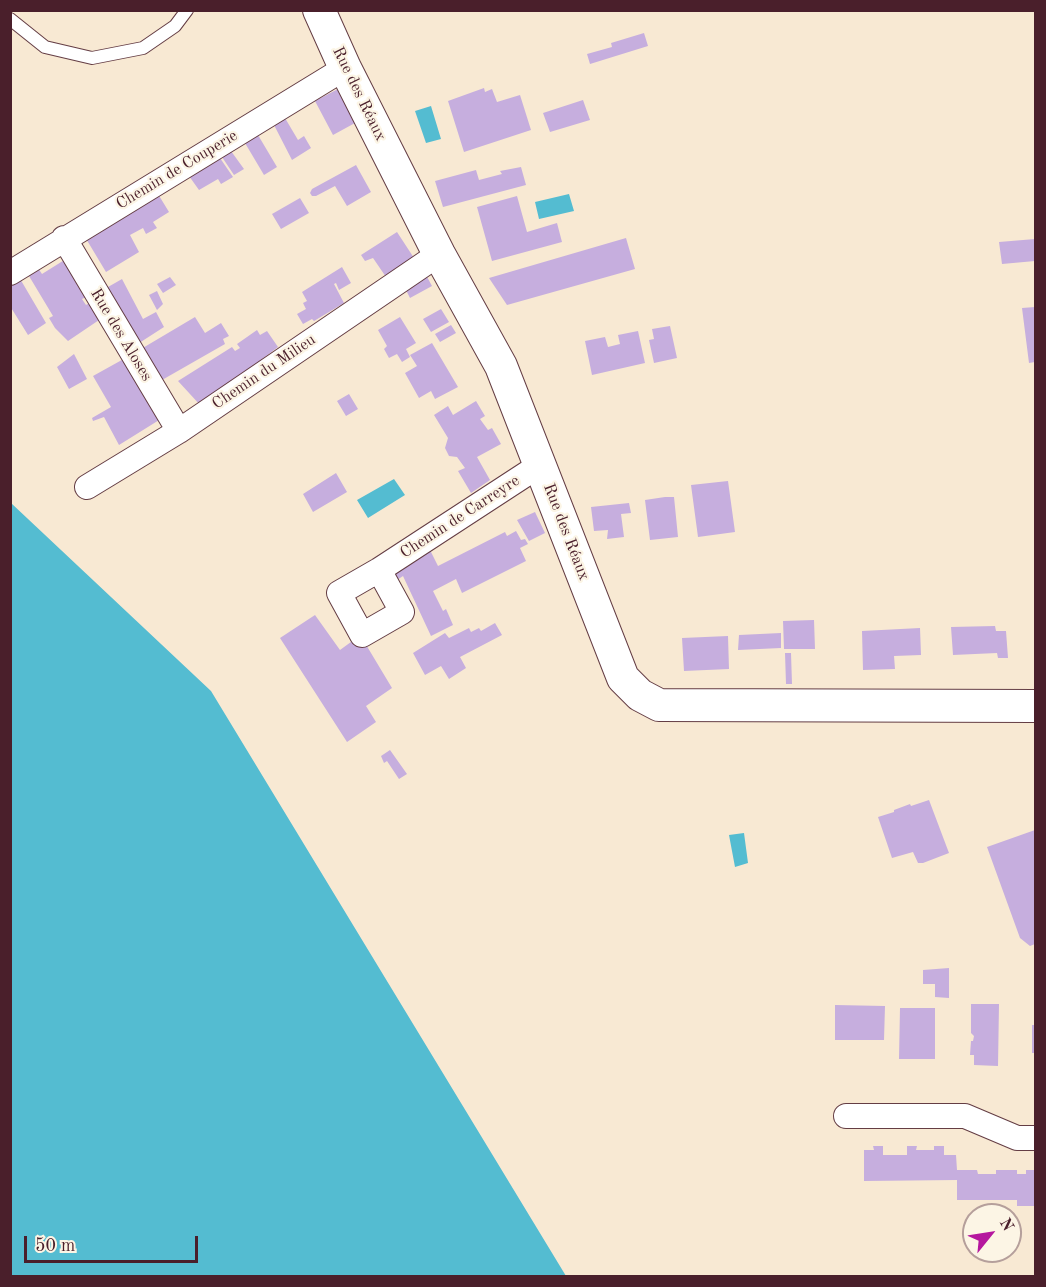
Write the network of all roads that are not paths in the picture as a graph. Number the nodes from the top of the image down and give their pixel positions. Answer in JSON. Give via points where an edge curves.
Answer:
{"nodes":[{"id":1,"x":187,"y":10,"type":"edge"},
{"id":2,"x":319,"y":10,"type":"edge"},
{"id":3,"x":10,"y":19,"type":"edge"},
{"id":4,"x":345,"y":68,"type":"junction"},
{"id":5,"x":64,"y":238,"type":"junction"},
{"id":6,"x":440,"y":254,"type":"junction"},
{"id":7,"x":10,"y":273,"type":"edge"},
{"id":8,"x":178,"y":430,"type":"junction"},
{"id":9,"x":540,"y":465,"type":"junction"},
{"id":10,"x":87,"y":487,"type":"dead end"},
{"id":11,"x":379,"y":570,"type":"dead end"},
{"id":12,"x":1035,"y":706,"type":"edge"},
{"id":13,"x":846,"y":1116,"type":"dead end"},
{"id":14,"x":1035,"y":1138,"type":"edge"}],
"edges":[{"from":1,"to":3,"type":"lane","via":[[175,26],[143,48],[92,58],[45,47]]},
{"from":2,"to":4,"type":"street","name":"Rue des Réaux"},
{"from":4,"to":5,"type":"street","name":"Chemin de Couperie"},
{"from":4,"to":6,"type":"street","name":"Rue des Réaux"},
{"from":5,"to":7,"type":"street","name":"Chemin de Couperie"},
{"from":5,"to":8,"type":"street","name":"Rue des Aloses"},
{"from":6,"to":8,"type":"street","name":"Chemin du Milieu"},
{"from":6,"to":9,"type":"street","name":"Rue des Réaux","via":[[501,366]]},
{"from":8,"to":10,"type":"street","name":"Chemin du Milieu"},
{"from":9,"to":11,"type":"street","name":"Chemin de Carreyre"},
{"from":9,"to":12,"type":"street","name":"Rue des Réaux","via":[[623,678],[639,695],[659,705]]},
{"from":13,"to":14,"type":"street","via":[[965,1116],[1017,1138]]}]}
